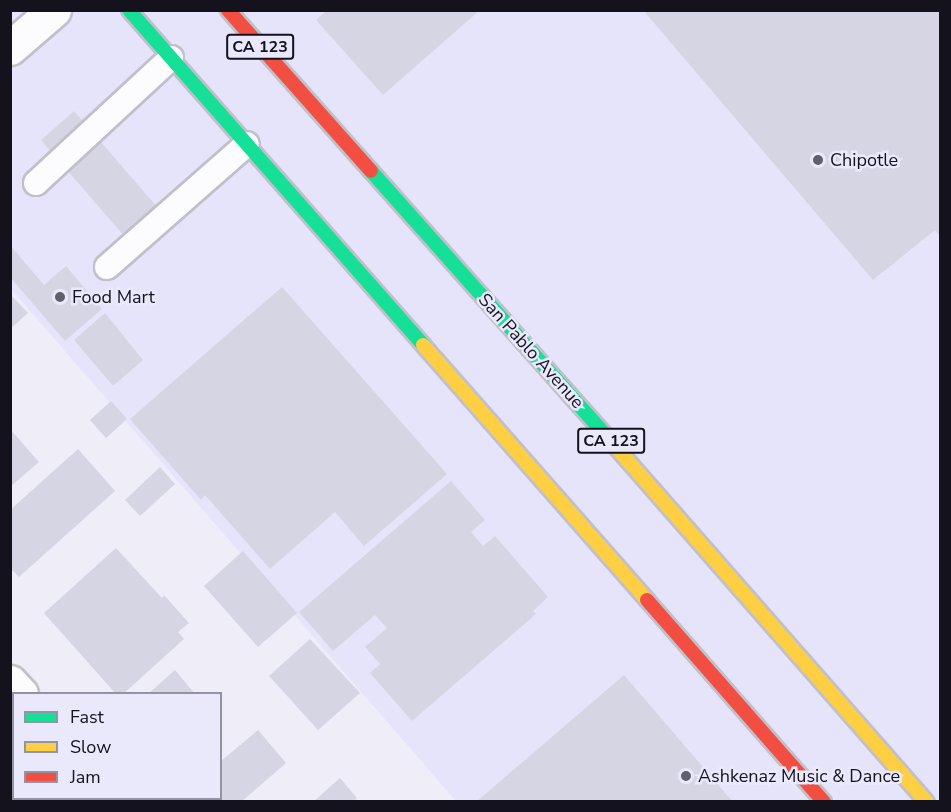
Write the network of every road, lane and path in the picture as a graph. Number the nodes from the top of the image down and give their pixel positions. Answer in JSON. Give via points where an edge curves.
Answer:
{"nodes":[{"id":1,"x":54,"y":10,"type":"edge"},
{"id":2,"x":129,"y":10,"type":"edge"},
{"id":3,"x":228,"y":10,"type":"edge"},
{"id":4,"x":10,"y":48,"type":"edge"},
{"id":5,"x":171,"y":58,"type":"junction"},
{"id":6,"x":247,"y":144,"type":"junction"},
{"id":7,"x":36,"y":183,"type":"dead end"},
{"id":8,"x":107,"y":267,"type":"dead end"},
{"id":9,"x":824,"y":801,"type":"edge"},
{"id":10,"x":927,"y":801,"type":"edge"}],
"edges":[{"from":1,"to":4,"type":"street"},
{"from":2,"to":5,"type":"main road"},
{"from":3,"to":10,"type":"main road","name":"San Pablo Avenue","number":"CA 123"},
{"from":5,"to":6,"type":"main road"},
{"from":5,"to":7,"type":"lane"},
{"from":6,"to":8,"type":"lane"},
{"from":6,"to":9,"type":"main road"}]}
